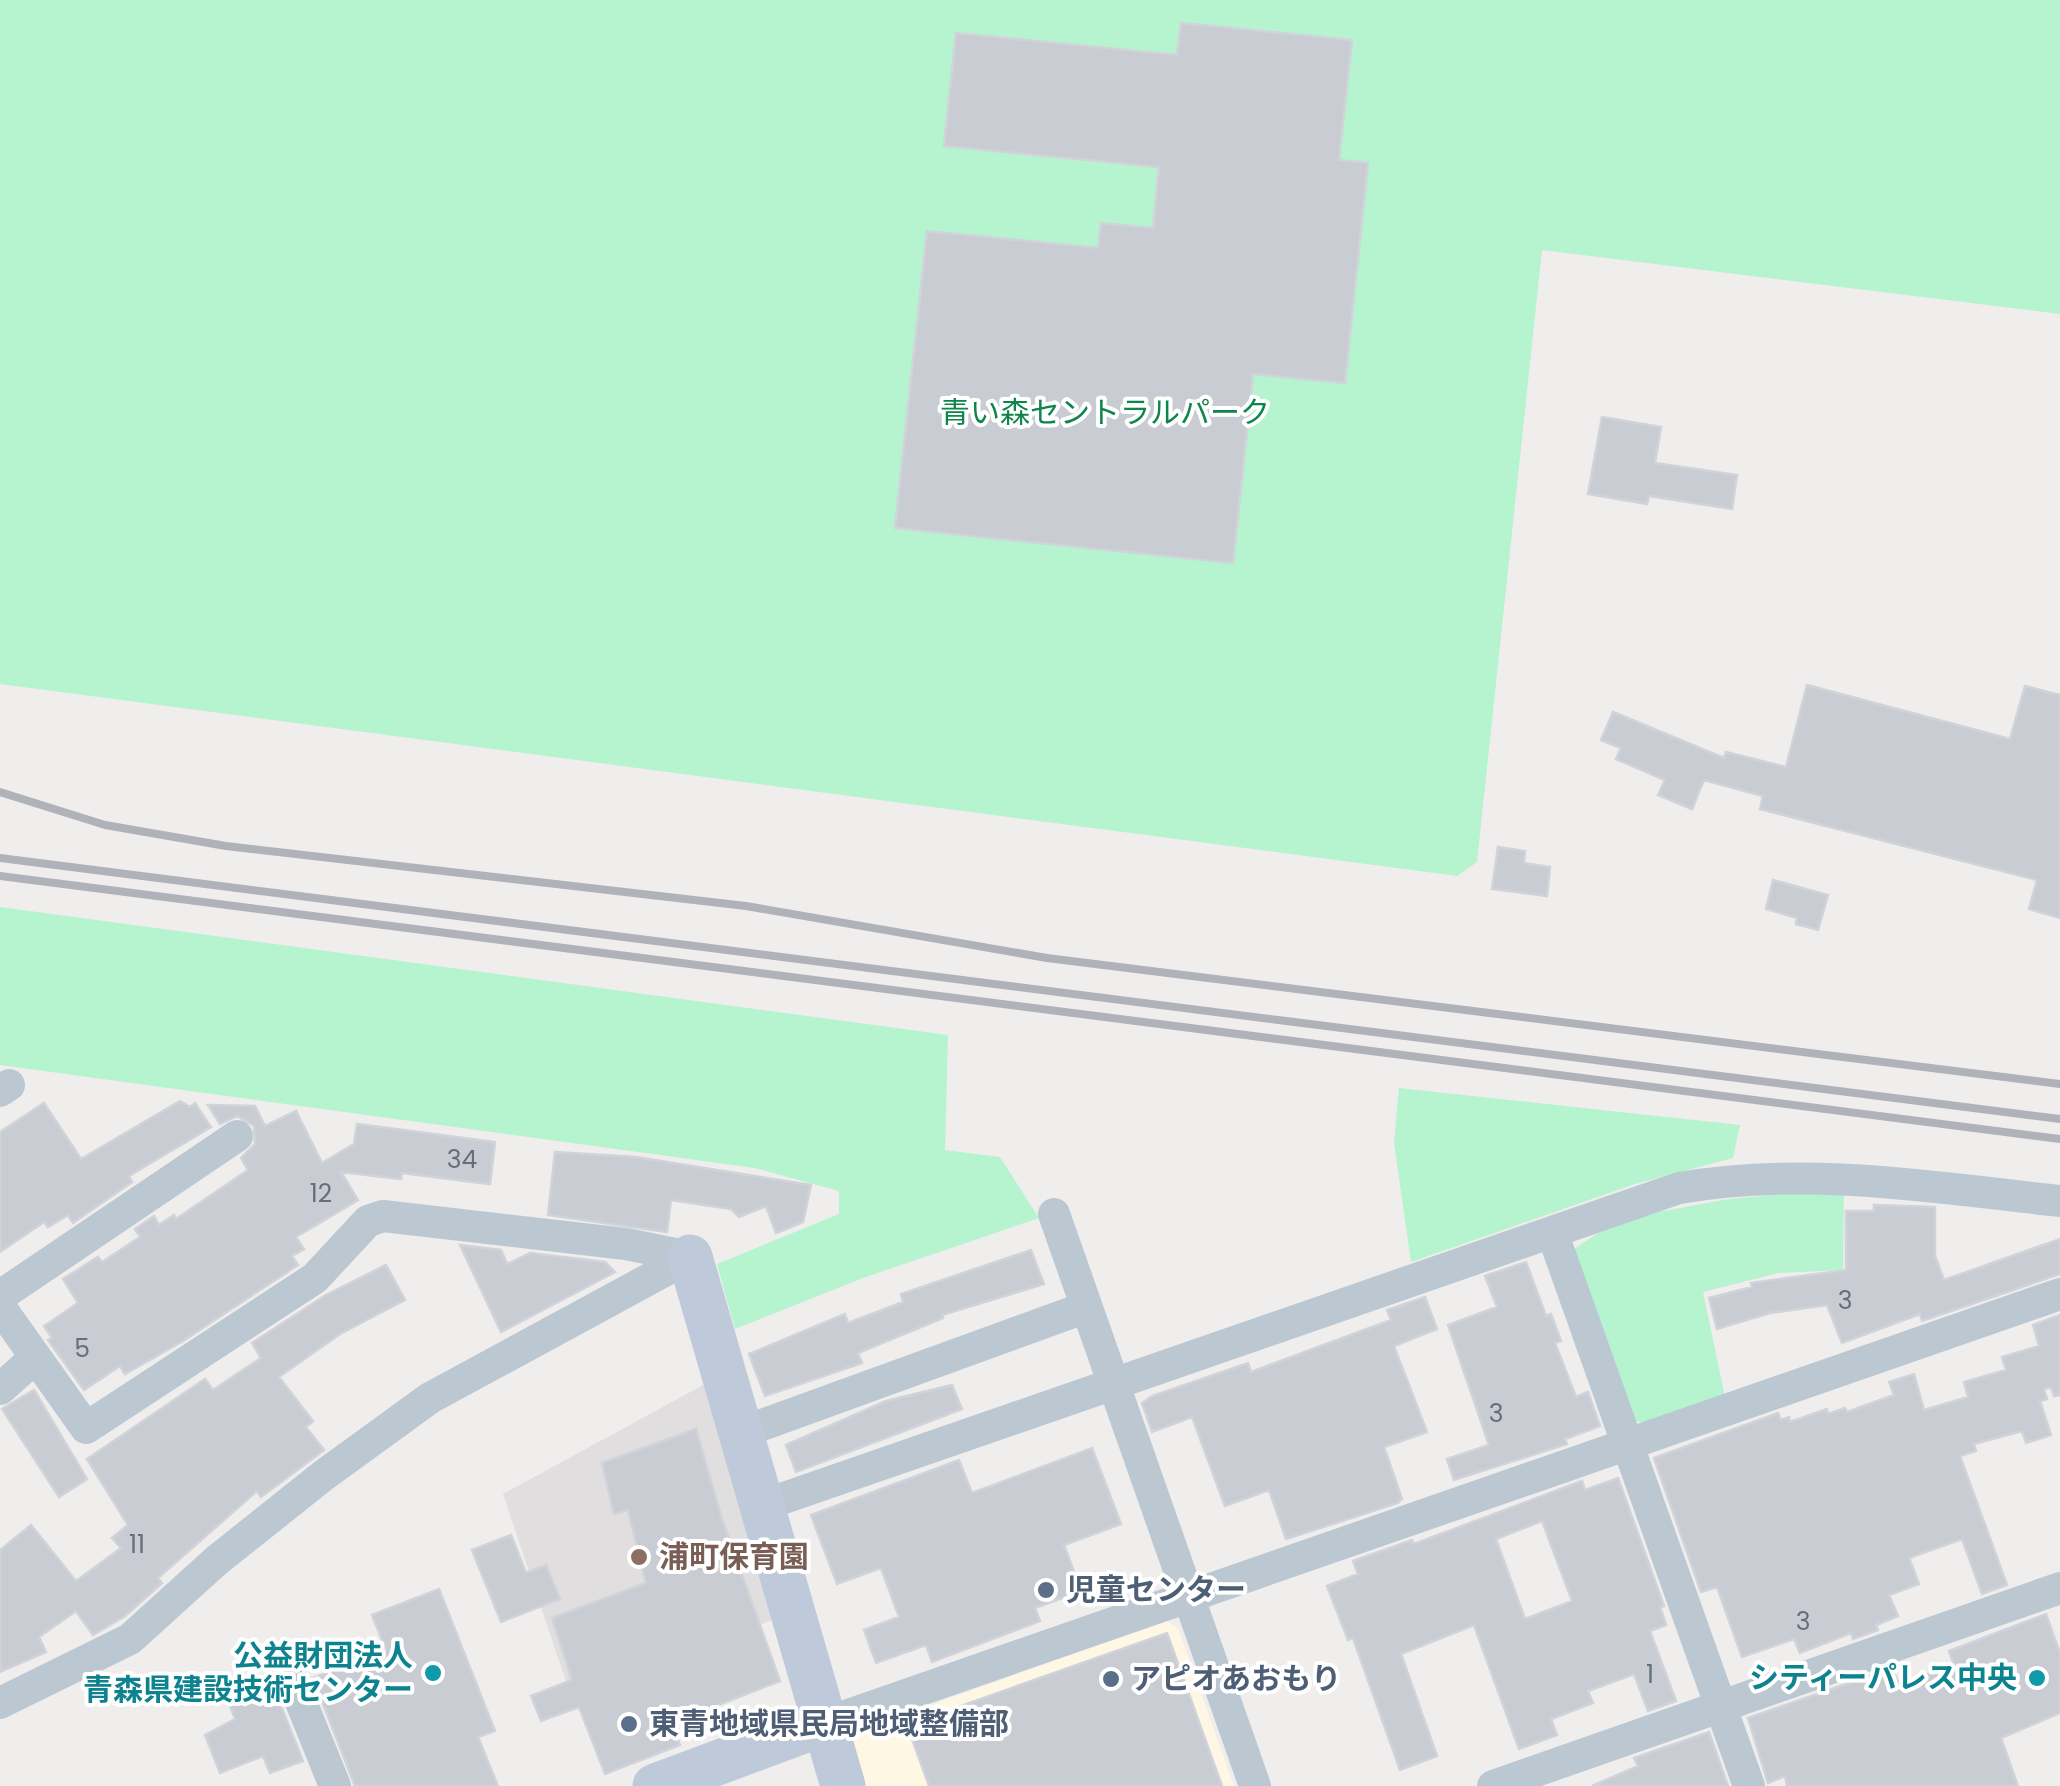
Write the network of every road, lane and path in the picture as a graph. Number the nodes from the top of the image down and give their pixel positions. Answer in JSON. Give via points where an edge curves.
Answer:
{"nodes":[{"id":1,"x":237,"y":1136,"type":"dead end"},
{"id":2,"x":2060,"y":1202,"type":"edge"},
{"id":3,"x":1054,"y":1214,"type":"dead end"},
{"id":4,"x":1552,"y":1232,"type":"junction"},
{"id":5,"x":690,"y":1257,"type":"junction"},
{"id":6,"x":2060,"y":1294,"type":"edge"},
{"id":7,"x":0,"y":1296,"type":"edge"},
{"id":8,"x":0,"y":1306,"type":"edge"},
{"id":9,"x":1084,"y":1308,"type":"junction"},
{"id":10,"x":35,"y":1358,"type":"junction"},
{"id":11,"x":1112,"y":1385,"type":"junction"},
{"id":12,"x":0,"y":1389,"type":"edge"},
{"id":13,"x":742,"y":1432,"type":"junction"},
{"id":14,"x":1627,"y":1444,"type":"junction"},
{"id":15,"x":764,"y":1506,"type":"junction"},
{"id":16,"x":2060,"y":1588,"type":"edge"},
{"id":17,"x":1187,"y":1597,"type":"junction"},
{"id":18,"x":284,"y":1660,"type":"dead end"},
{"id":19,"x":0,"y":1703,"type":"edge"},
{"id":20,"x":1720,"y":1706,"type":"junction"},
{"id":21,"x":824,"y":1723,"type":"junction"},
{"id":22,"x":328,"y":1784,"type":"edge"},
{"id":23,"x":655,"y":1786,"type":"edge"},
{"id":24,"x":843,"y":1786,"type":"edge"},
{"id":25,"x":1255,"y":1786,"type":"edge"},
{"id":26,"x":1492,"y":1786,"type":"edge"},
{"id":27,"x":1749,"y":1786,"type":"edge"}],
"edges":[{"from":1,"to":7,"type":"street"},
{"from":2,"to":4,"type":"street","via":[[1776,1176],[1679,1188]]},
{"from":3,"to":9,"type":"street"},
{"from":4,"to":11,"type":"street"},
{"from":4,"to":14,"type":"street"},
{"from":5,"to":10,"type":"street","via":[[384,1216],[368,1221],[314,1278],[86,1428]]},
{"from":5,"to":13,"type":"street"},
{"from":5,"to":19,"type":"street","via":[[430,1398],[246,1536],[130,1640]]},
{"from":6,"to":14,"type":"street"},
{"from":8,"to":10,"type":"street"},
{"from":9,"to":11,"type":"street"},
{"from":9,"to":13,"type":"street"},
{"from":10,"to":12,"type":"street"},
{"from":11,"to":15,"type":"street"},
{"from":11,"to":17,"type":"street"},
{"from":13,"to":15,"type":"street"},
{"from":14,"to":17,"type":"street"},
{"from":14,"to":20,"type":"street"},
{"from":15,"to":21,"type":"street"},
{"from":16,"to":20,"type":"street"},
{"from":17,"to":21,"type":"street"},
{"from":17,"to":25,"type":"street"},
{"from":18,"to":22,"type":"street"},
{"from":20,"to":26,"type":"street"},
{"from":20,"to":27,"type":"street"},
{"from":21,"to":23,"type":"street"},
{"from":21,"to":24,"type":"street"}]}
